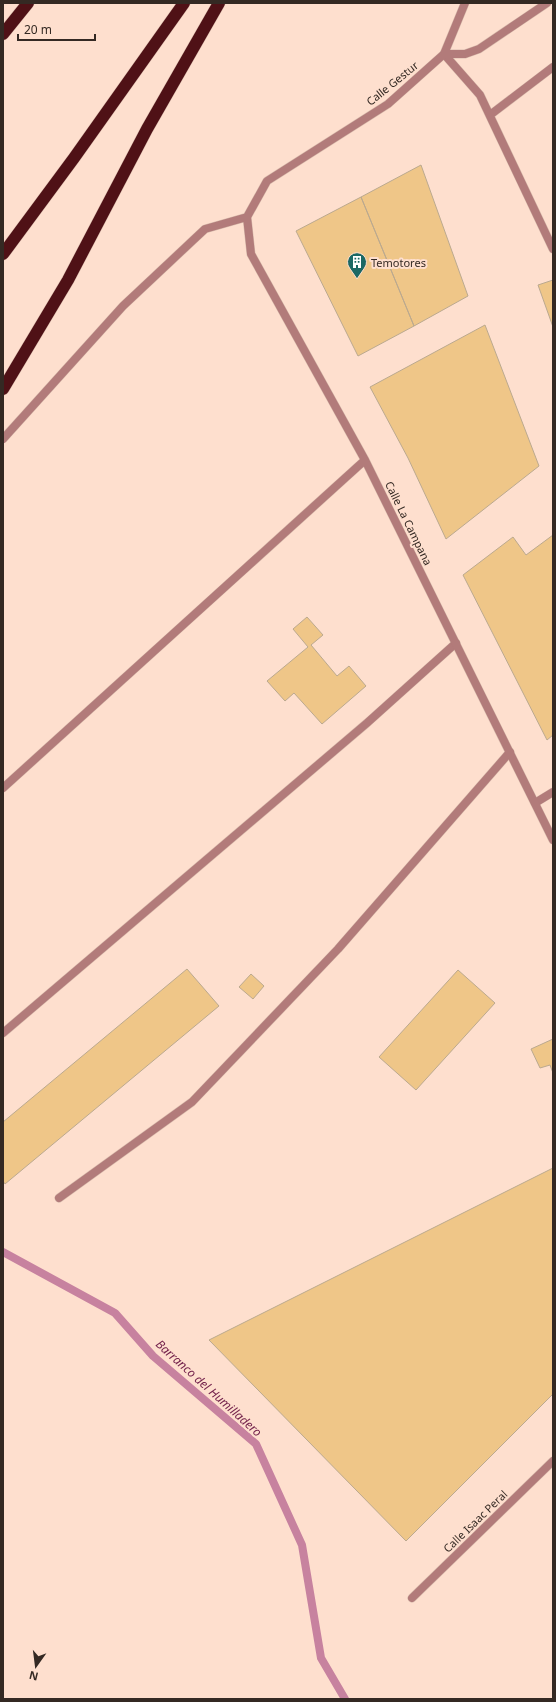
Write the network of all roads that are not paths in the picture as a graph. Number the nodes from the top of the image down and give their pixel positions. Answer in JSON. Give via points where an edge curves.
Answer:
{"nodes":[{"id":1,"x":28,"y":3,"type":"edge"},
{"id":2,"x":184,"y":3,"type":"edge"},
{"id":3,"x":219,"y":3,"type":"edge"},
{"id":4,"x":465,"y":3,"type":"edge"},
{"id":5,"x":547,"y":3,"type":"edge"},
{"id":6,"x":3,"y":34,"type":"edge"},
{"id":7,"x":444,"y":54,"type":"junction"},
{"id":8,"x":553,"y":67,"type":"edge"},
{"id":9,"x":490,"y":115,"type":"junction"},
{"id":10,"x":247,"y":217,"type":"junction"},
{"id":11,"x":553,"y":249,"type":"edge"},
{"id":12,"x":3,"y":254,"type":"edge"},
{"id":13,"x":3,"y":389,"type":"edge"},
{"id":14,"x":3,"y":438,"type":"edge"},
{"id":15,"x":365,"y":460,"type":"junction"},
{"id":16,"x":456,"y":643,"type":"junction"},
{"id":17,"x":510,"y":752,"type":"junction"},
{"id":18,"x":3,"y":788,"type":"edge"},
{"id":19,"x":553,"y":792,"type":"edge"},
{"id":20,"x":535,"y":802,"type":"junction"},
{"id":21,"x":553,"y":840,"type":"edge"},
{"id":22,"x":3,"y":1033,"type":"edge"},
{"id":23,"x":59,"y":1198,"type":"dead end"},
{"id":24,"x":553,"y":1461,"type":"edge"},
{"id":25,"x":412,"y":1598,"type":"dead end"}],
"edges":[{"from":1,"to":6,"type":"highway"},
{"from":2,"to":12,"type":"highway"},
{"from":3,"to":13,"type":"highway","via":[[147,129],[68,280]]},
{"from":4,"to":7,"type":"street"},
{"from":5,"to":7,"type":"street","via":[[479,49],[464,54]]},
{"from":7,"to":9,"type":"street","via":[[480,95]]},
{"from":7,"to":10,"type":"street","name":"Calle Gestur","via":[[388,104],[267,181]]},
{"from":8,"to":9,"type":"street"},
{"from":9,"to":11,"type":"street"},
{"from":10,"to":14,"type":"street","via":[[205,229],[122,306]]},
{"from":10,"to":15,"type":"street","name":"Calle La Campana","via":[[251,254]]},
{"from":15,"to":16,"type":"street","name":"Calle La Campana"},
{"from":15,"to":18,"type":"street"},
{"from":16,"to":17,"type":"street","name":"Calle La Campana"},
{"from":16,"to":22,"type":"street","via":[[367,723]]},
{"from":17,"to":20,"type":"street","name":"Calle La Campana"},
{"from":17,"to":23,"type":"street","via":[[338,949],[192,1102]]},
{"from":19,"to":20,"type":"street"},
{"from":20,"to":21,"type":"street","name":"Calle La Campana"},
{"from":24,"to":25,"type":"street","name":"Calle Isaac Peral"}]}
